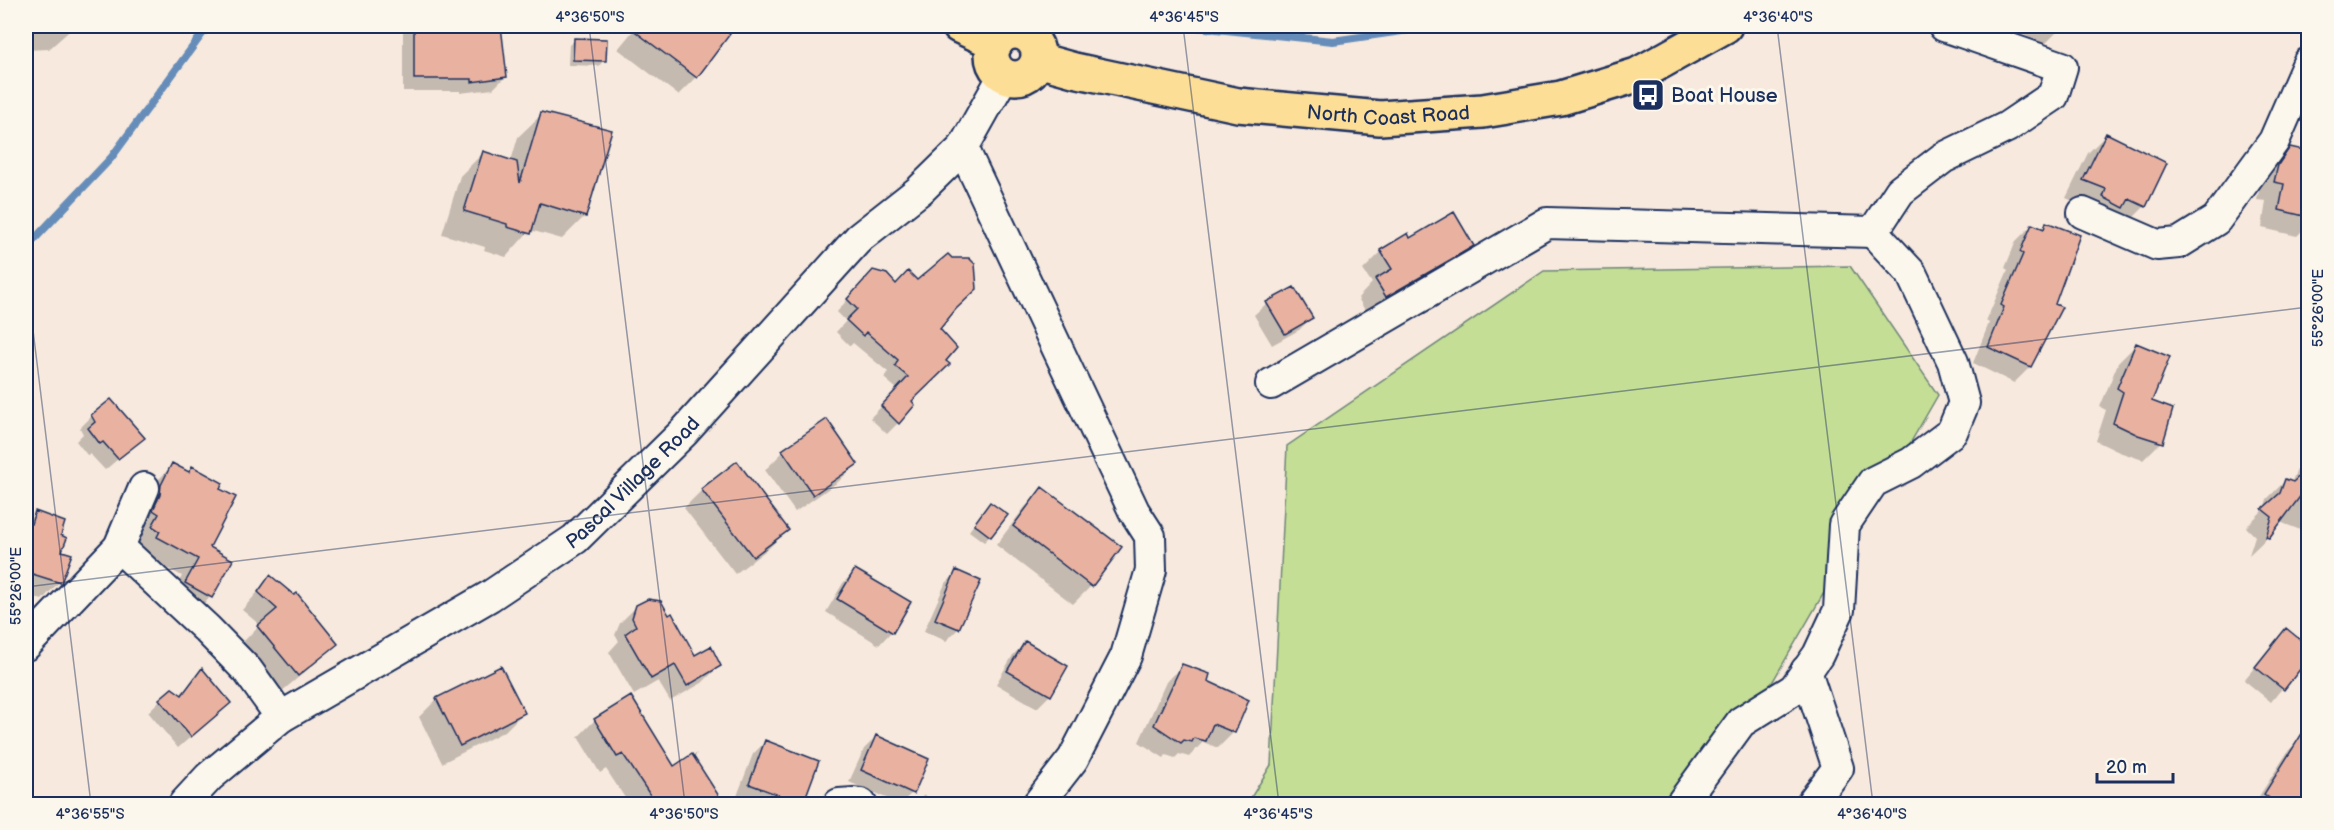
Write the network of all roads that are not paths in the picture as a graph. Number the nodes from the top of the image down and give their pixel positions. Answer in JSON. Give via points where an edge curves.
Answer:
{"nodes":[{"id":1,"x":959,"y":26,"type":"edge"},
{"id":2,"x":1725,"y":26,"type":"edge"},
{"id":3,"x":1944,"y":26,"type":"edge"},
{"id":4,"x":1033,"y":40,"type":"edge"},
{"id":5,"x":996,"y":43,"type":"junction"},
{"id":6,"x":2308,"y":63,"type":"edge"},
{"id":7,"x":1004,"y":75,"type":"junction"},
{"id":8,"x":963,"y":148,"type":"junction"},
{"id":9,"x":2083,"y":213,"type":"dead end"},
{"id":10,"x":1873,"y":232,"type":"junction"},
{"id":11,"x":1271,"y":384,"type":"dead end"},
{"id":12,"x":144,"y":488,"type":"dead end"},
{"id":13,"x":119,"y":547,"type":"junction"},
{"id":14,"x":26,"y":645,"type":"edge"},
{"id":15,"x":1806,"y":671,"type":"junction"},
{"id":16,"x":280,"y":717,"type":"junction"},
{"id":17,"x":184,"y":804,"type":"edge"},
{"id":18,"x":840,"y":804,"type":"edge"},
{"id":19,"x":861,"y":804,"type":"edge"},
{"id":20,"x":1038,"y":804,"type":"edge"},
{"id":21,"x":1681,"y":804,"type":"edge"},
{"id":22,"x":1811,"y":804,"type":"edge"}],
"edges":[{"from":1,"to":5,"type":"main road"},
{"from":2,"to":4,"type":"main road","name":"North Coast Road","via":[[1637,75],[1561,99],[1483,111],[1380,118],[1238,105],[1074,70]]},
{"from":3,"to":10,"type":"street","via":[[2062,67],[2053,96],[2007,127],[1943,158],[1900,191]]},
{"from":4,"to":5,"type":"main road","via":[[1010,32]]},
{"from":4,"to":7,"type":"main road","via":[[1035,68],[1021,78]]},
{"from":5,"to":7,"type":"main road","via":[[993,61]]},
{"from":6,"to":9,"type":"street","via":[[2274,141],[2216,220],[2179,243],[2157,245]]},
{"from":7,"to":8,"type":"street","name":"Pascal Village Road"},
{"from":8,"to":16,"type":"street","name":"Pascal Village Road","via":[[920,190],[859,238],[684,432],[575,538],[490,596]]},
{"from":8,"to":20,"type":"street","via":[[1134,511],[1150,536],[1150,570],[1126,656],[1073,759]]},
{"from":10,"to":11,"type":"street","via":[[1547,223]]},
{"from":10,"to":15,"type":"street","via":[[1911,273],[1953,362],[1964,403],[1952,432],[1911,463],[1873,482],[1844,525],[1839,610]]},
{"from":12,"to":13,"type":"street"},
{"from":13,"to":14,"type":"street"},
{"from":13,"to":16,"type":"street","via":[[248,671]]},
{"from":15,"to":21,"type":"street","via":[[1794,689],[1741,722]]},
{"from":15,"to":22,"type":"street","via":[[1838,768]]},
{"from":16,"to":17,"type":"street","name":"Pascal Village Road","via":[[209,777]]},
{"from":18,"to":19,"type":"street"}]}
